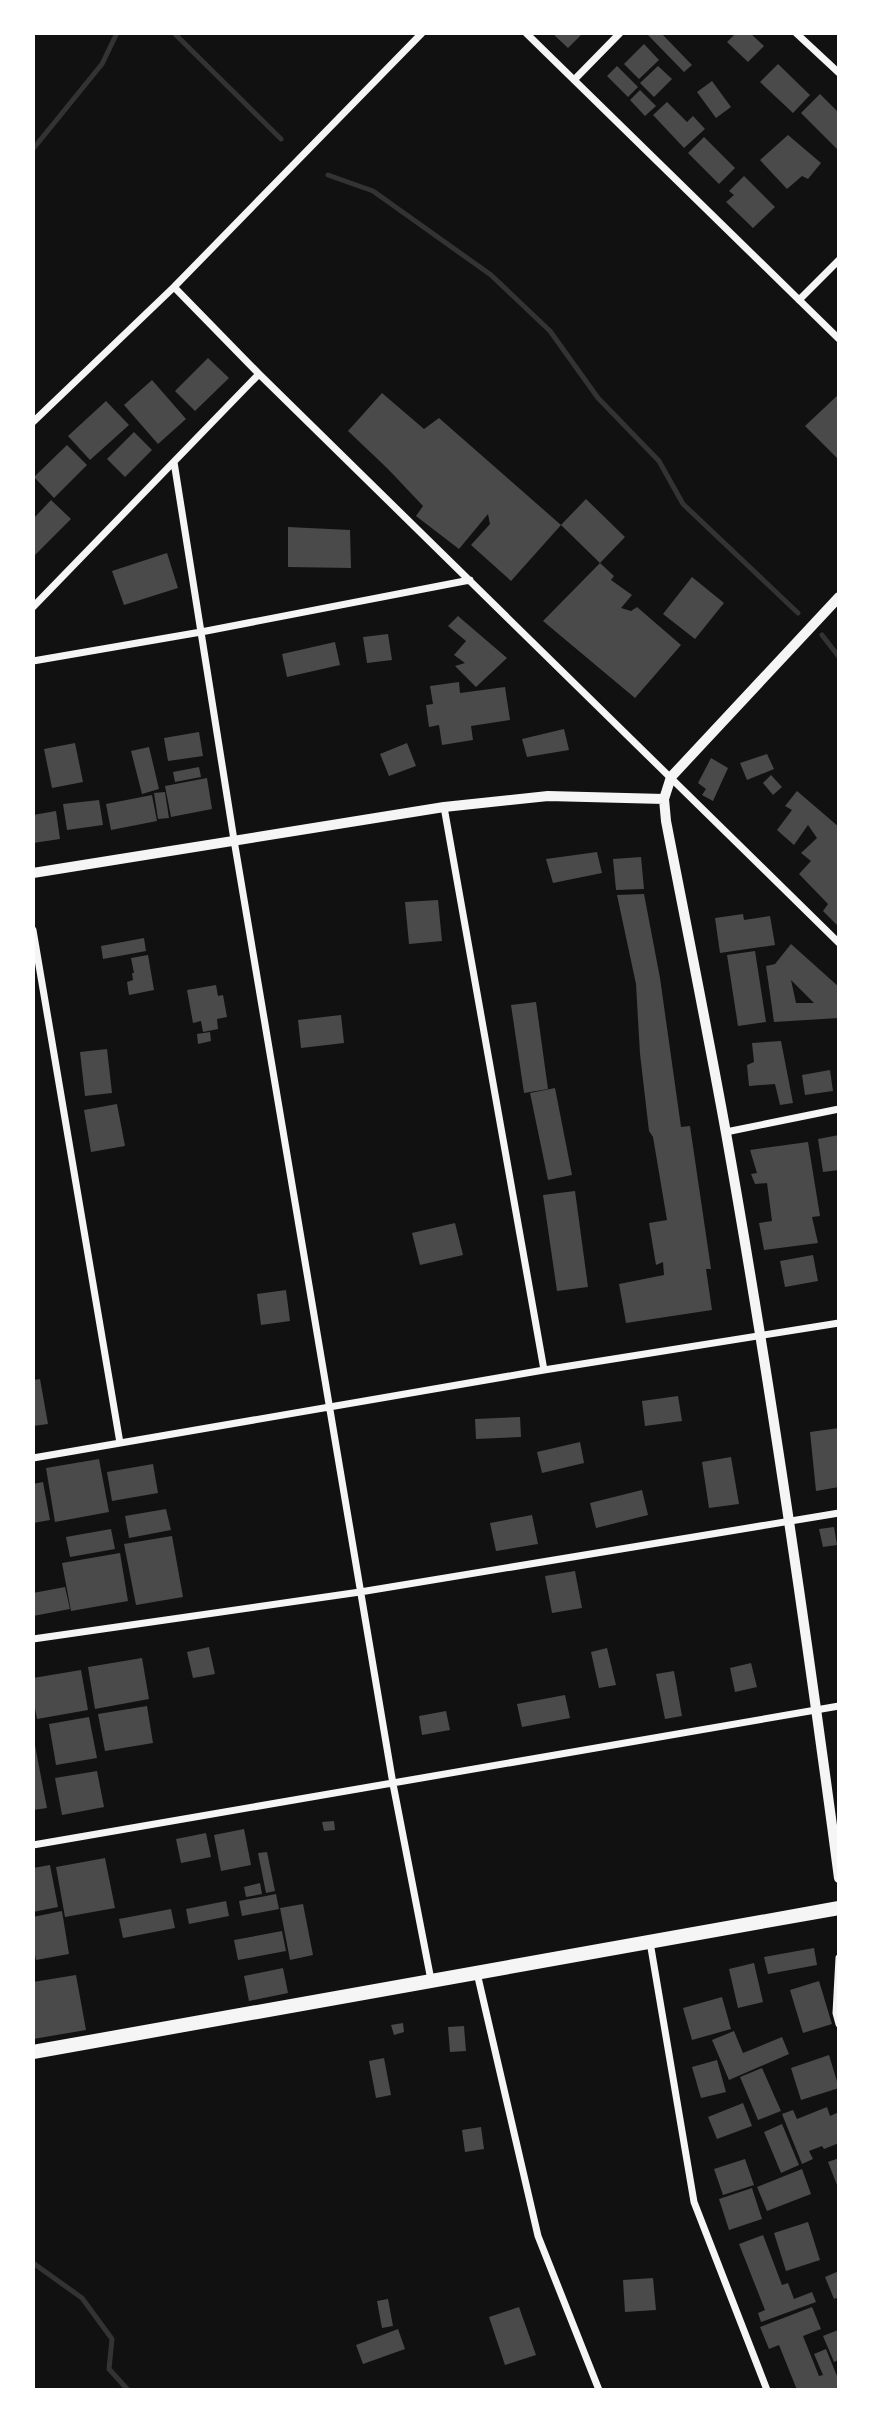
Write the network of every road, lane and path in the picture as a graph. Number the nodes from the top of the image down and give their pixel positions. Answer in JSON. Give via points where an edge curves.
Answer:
{"nodes":[{"id":1,"x":422,"y":33,"type":"edge"},
{"id":2,"x":526,"y":33,"type":"edge"},
{"id":3,"x":620,"y":33,"type":"edge"},
{"id":4,"x":796,"y":33,"type":"edge"},
{"id":5,"x":839,"y":73,"type":"edge"},
{"id":6,"x":574,"y":80,"type":"junction"},
{"id":7,"x":839,"y":260,"type":"edge"},
{"id":8,"x":174,"y":287,"type":"junction"},
{"id":9,"x":799,"y":300,"type":"junction"},
{"id":10,"x":839,"y":340,"type":"edge"},
{"id":11,"x":259,"y":374,"type":"junction"},
{"id":12,"x":33,"y":422,"type":"edge"},
{"id":13,"x":174,"y":463,"type":"junction"},
{"id":14,"x":470,"y":580,"type":"junction"},
{"id":15,"x":839,"y":597,"type":"edge"},
{"id":16,"x":33,"y":607,"type":"edge"},
{"id":17,"x":201,"y":632,"type":"junction"},
{"id":18,"x":33,"y":661,"type":"edge"},
{"id":19,"x":671,"y":777,"type":"junction"},
{"id":20,"x":664,"y":799,"type":"junction"},
{"id":21,"x":444,"y":807,"type":"junction"},
{"id":22,"x":234,"y":840,"type":"junction"},
{"id":23,"x":33,"y":873,"type":"edge"},
{"id":24,"x":33,"y":930,"type":"edge"},
{"id":25,"x":839,"y":943,"type":"edge"},
{"id":26,"x":839,"y":1109,"type":"edge"},
{"id":27,"x":726,"y":1132,"type":"junction"},
{"id":28,"x":839,"y":1323,"type":"edge"},
{"id":29,"x":760,"y":1335,"type":"junction"},
{"id":30,"x":544,"y":1370,"type":"junction"},
{"id":31,"x":330,"y":1407,"type":"junction"},
{"id":32,"x":120,"y":1443,"type":"junction"},
{"id":33,"x":33,"y":1458,"type":"edge"},
{"id":34,"x":839,"y":1513,"type":"edge"},
{"id":35,"x":789,"y":1521,"type":"junction"},
{"id":36,"x":360,"y":1591,"type":"junction"},
{"id":37,"x":33,"y":1639,"type":"edge"},
{"id":38,"x":839,"y":1706,"type":"edge"},
{"id":39,"x":817,"y":1709,"type":"junction"},
{"id":40,"x":393,"y":1784,"type":"junction"},
{"id":41,"x":33,"y":1845,"type":"edge"},
{"id":42,"x":839,"y":1878,"type":"edge"},
{"id":43,"x":839,"y":1908,"type":"edge"},
{"id":44,"x":650,"y":1942,"type":"junction"},
{"id":45,"x":839,"y":1958,"type":"edge"},
{"id":46,"x":477,"y":1973,"type":"junction"},
{"id":47,"x":431,"y":1981,"type":"junction"},
{"id":48,"x":839,"y":2024,"type":"edge"},
{"id":49,"x":33,"y":2052,"type":"edge"},
{"id":50,"x":599,"y":2390,"type":"edge"},
{"id":51,"x":767,"y":2390,"type":"edge"}],
"edges":[{"from":1,"to":8,"type":"street"},
{"from":2,"to":6,"type":"street"},
{"from":3,"to":6,"type":"street"},
{"from":4,"to":5,"type":"street"},
{"from":6,"to":9,"type":"street"},
{"from":7,"to":9,"type":"street"},
{"from":8,"to":11,"type":"street"},
{"from":8,"to":12,"type":"street"},
{"from":9,"to":10,"type":"street"},
{"from":11,"to":13,"type":"street"},
{"from":11,"to":14,"type":"street"},
{"from":13,"to":16,"type":"street"},
{"from":13,"to":17,"type":"street"},
{"from":14,"to":17,"type":"street"},
{"from":14,"to":19,"type":"street"},
{"from":15,"to":19,"type":"street"},
{"from":17,"to":18,"type":"street"},
{"from":17,"to":22,"type":"street"},
{"from":19,"to":20,"type":"street"},
{"from":19,"to":25,"type":"street"},
{"from":20,"to":21,"type":"street","via":[[548,796]]},
{"from":20,"to":27,"type":"street"},
{"from":21,"to":22,"type":"street"},
{"from":21,"to":30,"type":"street"},
{"from":22,"to":23,"type":"street"},
{"from":22,"to":31,"type":"street"},
{"from":24,"to":32,"type":"street"},
{"from":26,"to":27,"type":"street"},
{"from":27,"to":29,"type":"street"},
{"from":28,"to":29,"type":"street"},
{"from":29,"to":30,"type":"street"},
{"from":29,"to":35,"type":"street"},
{"from":30,"to":31,"type":"street"},
{"from":31,"to":32,"type":"street"},
{"from":31,"to":36,"type":"street"},
{"from":32,"to":33,"type":"street"},
{"from":34,"to":35,"type":"street"},
{"from":35,"to":36,"type":"street"},
{"from":35,"to":39,"type":"street"},
{"from":36,"to":37,"type":"street"},
{"from":36,"to":40,"type":"street"},
{"from":38,"to":39,"type":"street"},
{"from":39,"to":40,"type":"street"},
{"from":39,"to":42,"type":"street"},
{"from":40,"to":41,"type":"street"},
{"from":40,"to":47,"type":"street"},
{"from":43,"to":44,"type":"highway"},
{"from":44,"to":46,"type":"highway"},
{"from":44,"to":51,"type":"street","via":[[694,2202]]},
{"from":45,"to":48,"type":"street"},
{"from":46,"to":47,"type":"highway"},
{"from":46,"to":50,"type":"street","via":[[538,2236]]},
{"from":47,"to":49,"type":"highway"}]}
